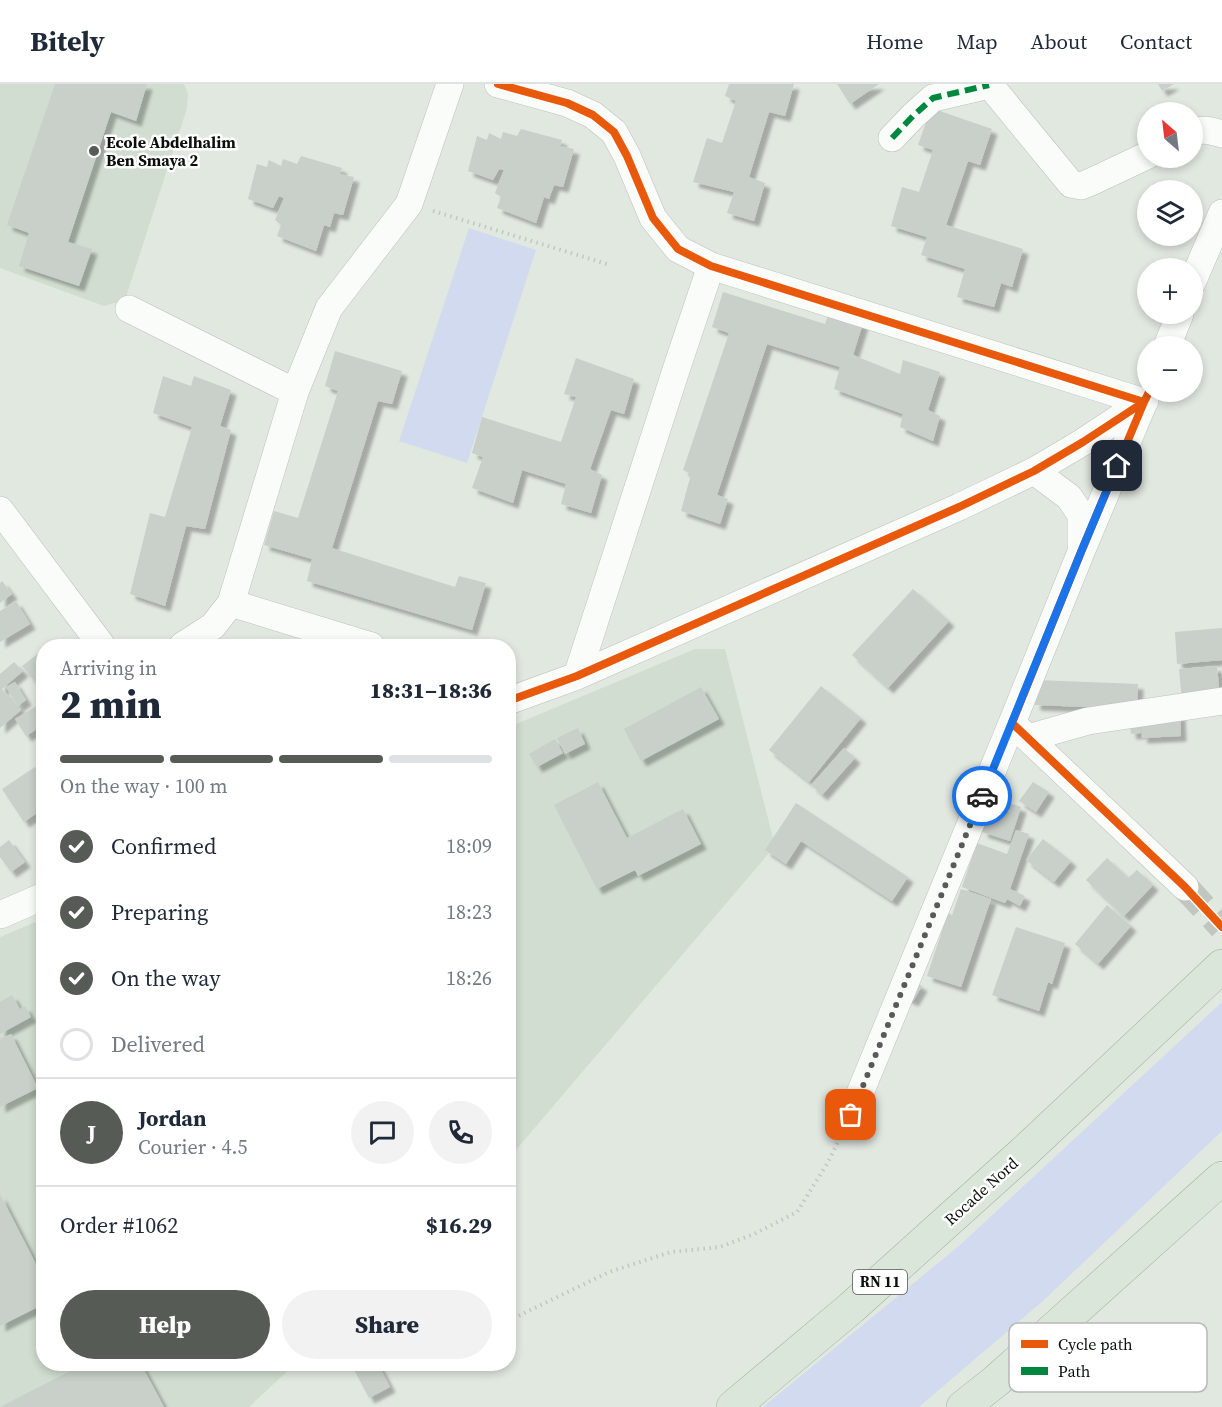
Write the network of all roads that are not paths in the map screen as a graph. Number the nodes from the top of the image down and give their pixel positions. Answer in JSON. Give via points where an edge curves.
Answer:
{"nodes":[{"id":1,"x":450,"y":84,"type":"edge"},
{"id":2,"x":498,"y":84,"type":"edge"},
{"id":3,"x":989,"y":84,"type":"edge"},
{"id":4,"x":570,"y":93,"type":"edge"},
{"id":5,"x":1203,"y":130,"type":"edge"},
{"id":6,"x":1222,"y":134,"type":"edge"},
{"id":7,"x":892,"y":138,"type":"dead end"},
{"id":8,"x":1137,"y":160,"type":"edge"},
{"id":9,"x":1222,"y":213,"type":"edge"},
{"id":10,"x":1215,"y":249,"type":"edge"},
{"id":11,"x":711,"y":266,"type":"junction"},
{"id":12,"x":1203,"y":267,"type":"edge"},
{"id":13,"x":129,"y":309,"type":"dead end"},
{"id":14,"x":295,"y":392,"type":"junction"},
{"id":15,"x":1137,"y":394,"type":"edge"},
{"id":16,"x":1139,"y":402,"type":"edge"},
{"id":17,"x":1144,"y":402,"type":"edge"},
{"id":18,"x":1034,"y":471,"type":"junction"},
{"id":19,"x":0,"y":510,"type":"edge"},
{"id":20,"x":1081,"y":552,"type":"junction"},
{"id":21,"x":231,"y":603,"type":"junction"},
{"id":22,"x":97,"y":639,"type":"edge"},
{"id":23,"x":193,"y":639,"type":"edge"},
{"id":24,"x":348,"y":639,"type":"edge"},
{"id":25,"x":577,"y":676,"type":"junction"},
{"id":26,"x":516,"y":698,"type":"edge"},
{"id":27,"x":1222,"y":701,"type":"edge"},
{"id":28,"x":1020,"y":731,"type":"junction"},
{"id":29,"x":1185,"y":887,"type":"tunnel mouth"},
{"id":30,"x":36,"y":899,"type":"edge"},
{"id":31,"x":0,"y":915,"type":"edge"},
{"id":32,"x":1222,"y":966,"type":"edge"},
{"id":33,"x":851,"y":1115,"type":"road end"},
{"id":34,"x":1222,"y":1178,"type":"edge"},
{"id":35,"x":1061,"y":1323,"type":"edge"},
{"id":36,"x":1009,"y":1369,"type":"edge"},
{"id":37,"x":733,"y":1407,"type":"edge"},
{"id":38,"x":963,"y":1407,"type":"edge"}],
"edges":[{"from":1,"to":14,"type":"street","via":[[409,204],[330,308]]},
{"from":2,"to":4,"type":"street"},
{"from":3,"to":7,"type":"street","via":[[933,98]]},
{"from":3,"to":8,"type":"street","via":[[1071,184],[1093,182]]},
{"from":4,"to":11,"type":"street","via":[[614,132],[653,218],[678,249]]},
{"from":5,"to":6,"type":"street"},
{"from":9,"to":10,"type":"street"},
{"from":10,"to":12,"type":"street"},
{"from":11,"to":15,"type":"street"},
{"from":11,"to":25,"type":"street"},
{"from":13,"to":14,"type":"street"},
{"from":14,"to":21,"type":"street"},
{"from":16,"to":18,"type":"street"},
{"from":17,"to":20,"type":"street"},
{"from":18,"to":20,"type":"street","via":[[1070,497],[1081,514]]},
{"from":18,"to":25,"type":"street"},
{"from":19,"to":22,"type":"street"},
{"from":20,"to":28,"type":"street"},
{"from":21,"to":23,"type":"street","via":[[213,626]]},
{"from":21,"to":24,"type":"street"},
{"from":25,"to":26,"type":"street"},
{"from":27,"to":28,"type":"street"},
{"from":28,"to":29,"type":"street"},
{"from":28,"to":33,"type":"street"},
{"from":30,"to":31,"type":"street"},
{"from":32,"to":37,"type":"highway","name":"Rocade Nord","number":"RN 11","via":[[1023,1153],[851,1308]]},
{"from":34,"to":35,"type":"highway"},
{"from":36,"to":38,"type":"highway"}]}
